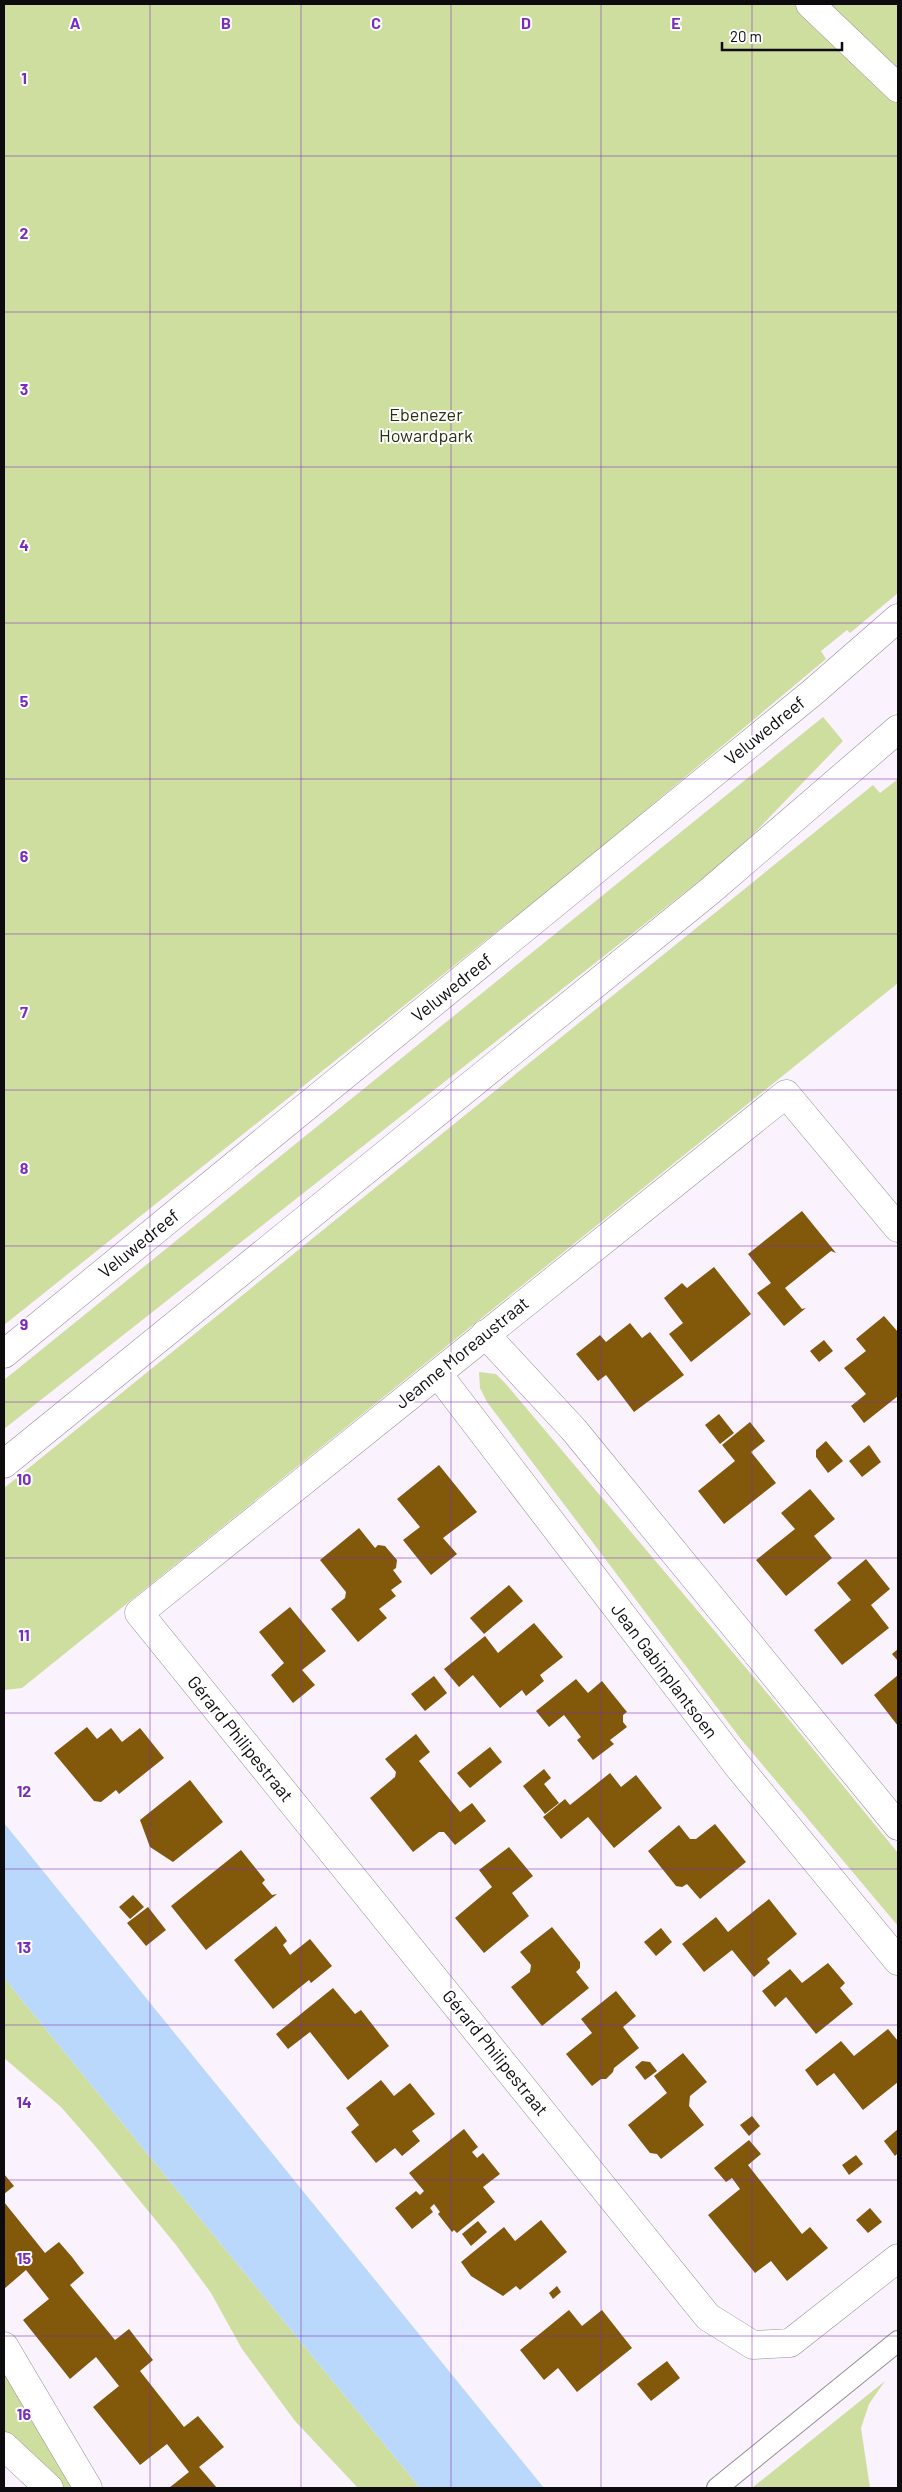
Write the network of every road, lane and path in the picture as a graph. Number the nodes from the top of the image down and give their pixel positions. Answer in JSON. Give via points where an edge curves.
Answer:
{"nodes":[{"id":1,"x":810,"y":4,"type":"edge"},
{"id":2,"x":898,"y":88,"type":"edge"},
{"id":3,"x":898,"y":618,"type":"edge"},
{"id":4,"x":898,"y":729,"type":"edge"},
{"id":5,"x":898,"y":1228,"type":"edge"},
{"id":6,"x":485,"y":1334,"type":"junction"},
{"id":7,"x":4,"y":1354,"type":"edge"},
{"id":8,"x":438,"y":1374,"type":"junction"},
{"id":9,"x":4,"y":1464,"type":"edge"},
{"id":10,"x":139,"y":1613,"type":"joint"},
{"id":11,"x":898,"y":1826,"type":"edge"},
{"id":12,"x":898,"y":1961,"type":"edge"},
{"id":13,"x":898,"y":2258,"type":"edge"},
{"id":14,"x":898,"y":2341,"type":"edge"},
{"id":15,"x":4,"y":2346,"type":"edge"},
{"id":16,"x":4,"y":2446,"type":"edge"},
{"id":17,"x":49,"y":2488,"type":"edge"},
{"id":18,"x":88,"y":2488,"type":"edge"},
{"id":19,"x":716,"y":2488,"type":"edge"}],
"edges":[{"from":1,"to":2,"type":"street"},
{"from":3,"to":7,"type":"street","name":"Veluwedreef","via":[[874,641]]},
{"from":4,"to":9,"type":"street","via":[[710,891]]},
{"from":5,"to":6,"type":"street","name":"Jeanne Moreaustraat","via":[[786,1094]]},
{"from":6,"to":8,"type":"street","name":"Jeanne Moreaustraat"},
{"from":6,"to":11,"type":"street","via":[[574,1430]]},
{"from":8,"to":10,"type":"street","name":"Jeanne Moreaustraat"},
{"from":8,"to":12,"type":"street","name":"Jean Gabinplantsoen","via":[[737,1765]]},
{"from":10,"to":13,"type":"street","name":"Gérard Philipestraat","via":[[708,2316],[753,2345],[790,2343]]},
{"from":14,"to":19,"type":"lane"},
{"from":15,"to":18,"type":"street"},
{"from":16,"to":17,"type":"street"}]}
